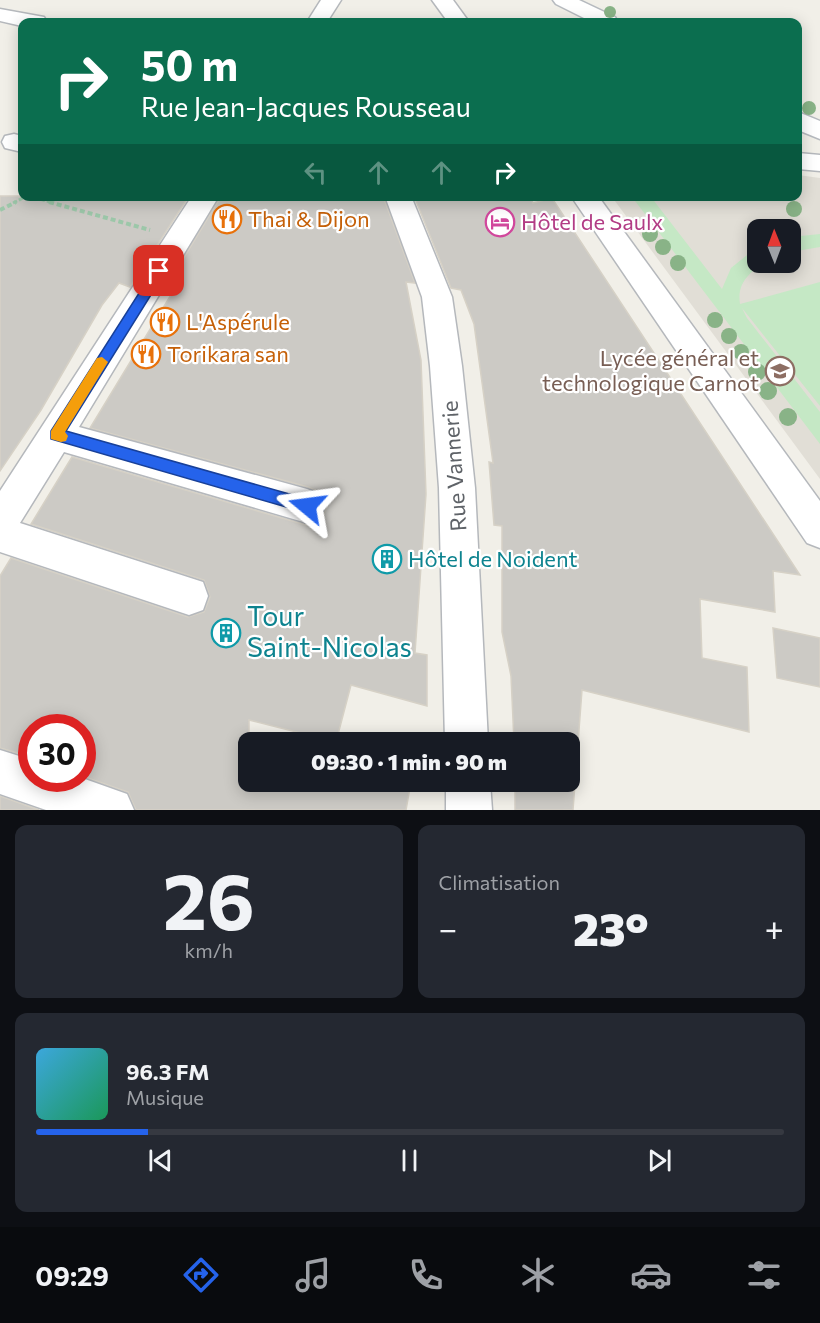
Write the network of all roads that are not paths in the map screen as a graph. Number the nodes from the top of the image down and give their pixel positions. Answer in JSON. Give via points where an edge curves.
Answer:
{"nodes":[{"id":1,"x":331,"y":0,"type":"edge"},
{"id":2,"x":442,"y":0,"type":"edge"},
{"id":3,"x":563,"y":0,"type":"edge"},
{"id":4,"x":0,"y":15,"type":"edge"},
{"id":5,"x":18,"y":18,"type":"edge"},
{"id":6,"x":319,"y":18,"type":"edge"},
{"id":7,"x":455,"y":18,"type":"edge"},
{"id":8,"x":599,"y":18,"type":"edge"},
{"id":9,"x":802,"y":122,"type":"edge"},
{"id":10,"x":820,"y":131,"type":"edge"},
{"id":11,"x":802,"y":161,"type":"edge"},
{"id":12,"x":820,"y":163,"type":"edge"},
{"id":13,"x":203,"y":201,"type":"edge"},
{"id":14,"x":400,"y":201,"type":"edge"},
{"id":15,"x":588,"y":201,"type":"edge"},
{"id":16,"x":56,"y":435,"type":"junction"},
{"id":17,"x":307,"y":506,"type":"dead end"},
{"id":18,"x":0,"y":523,"type":"edge"},
{"id":19,"x":820,"y":531,"type":"edge"},
{"id":20,"x":0,"y":534,"type":"edge"},
{"id":21,"x":189,"y":596,"type":"dead end"},
{"id":22,"x":467,"y":732,"type":"edge"},
{"id":23,"x":0,"y":772,"type":"edge"},
{"id":24,"x":469,"y":792,"type":"edge"},
{"id":25,"x":111,"y":810,"type":"edge"},
{"id":26,"x":470,"y":810,"type":"edge"}],
"edges":[{"from":1,"to":6,"type":"street"},
{"from":2,"to":7,"type":"street"},
{"from":3,"to":8,"type":"street"},
{"from":4,"to":5,"type":"street"},
{"from":9,"to":10,"type":"street"},
{"from":11,"to":12,"type":"street"},
{"from":13,"to":16,"type":"street"},
{"from":14,"to":22,"type":"street","name":"Rue Vannerie","via":[[437,297],[446,366],[457,488]]},
{"from":15,"to":19,"type":"street"},
{"from":16,"to":17,"type":"street"},
{"from":16,"to":18,"type":"street"},
{"from":20,"to":21,"type":"street"},
{"from":23,"to":25,"type":"street"},
{"from":24,"to":26,"type":"street"}]}
